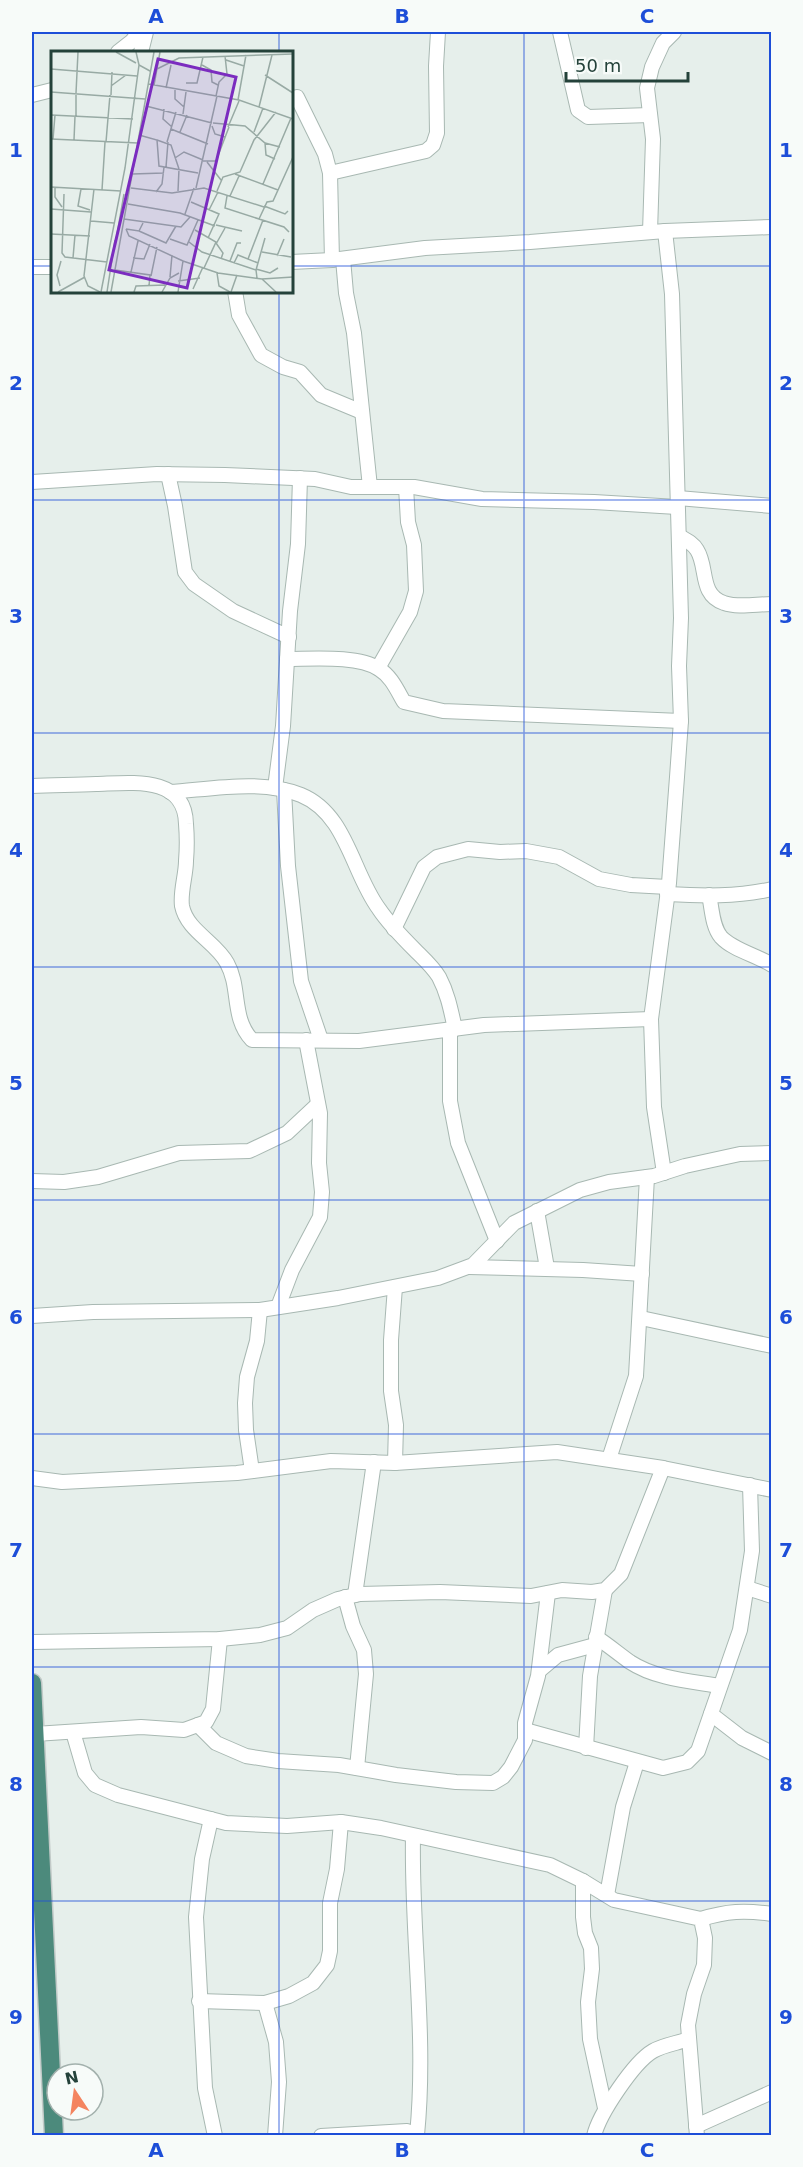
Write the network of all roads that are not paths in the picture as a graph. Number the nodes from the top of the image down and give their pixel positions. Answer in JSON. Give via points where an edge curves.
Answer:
{"nodes":[{"id":1,"x":139,"y":32,"type":"edge"},
{"id":2,"x":146,"y":32,"type":"edge"},
{"id":3,"x":438,"y":32,"type":"edge"},
{"id":4,"x":560,"y":32,"type":"edge"},
{"id":5,"x":674,"y":32,"type":"edge"},
{"id":6,"x":119,"y":51,"type":"edge"},
{"id":7,"x":141,"y":51,"type":"edge"},
{"id":8,"x":51,"y":90,"type":"edge"},
{"id":9,"x":32,"y":94,"type":"edge"},
{"id":10,"x":297,"y":97,"type":"dead end"},
{"id":11,"x":650,"y":115,"type":"junction"},
{"id":12,"x":330,"y":173,"type":"junction"},
{"id":13,"x":771,"y":226,"type":"edge"},
{"id":14,"x":665,"y":231,"type":"junction"},
{"id":15,"x":650,"y":232,"type":"junction"},
{"id":16,"x":337,"y":260,"type":"junction"},
{"id":17,"x":292,"y":262,"type":"edge"},
{"id":18,"x":32,"y":267,"type":"edge"},
{"id":19,"x":51,"y":267,"type":"edge"},
{"id":20,"x":235,"y":292,"type":"edge"},
{"id":21,"x":362,"y":412,"type":"junction"},
{"id":22,"x":168,"y":474,"type":"junction"},
{"id":23,"x":300,"y":478,"type":"junction"},
{"id":24,"x":32,"y":482,"type":"edge"},
{"id":25,"x":370,"y":487,"type":"junction"},
{"id":26,"x":405,"y":487,"type":"junction"},
{"id":27,"x":678,"y":502,"type":"junction"},
{"id":28,"x":771,"y":506,"type":"edge"},
{"id":29,"x":678,"y":536,"type":"junction"},
{"id":30,"x":771,"y":604,"type":"edge"},
{"id":31,"x":289,"y":637,"type":"junction"},
{"id":32,"x":288,"y":659,"type":"junction"},
{"id":33,"x":378,"y":668,"type":"junction"},
{"id":34,"x":681,"y":721,"type":"junction"},
{"id":35,"x":32,"y":786,"type":"edge"},
{"id":36,"x":279,"y":789,"type":"junction"},
{"id":37,"x":170,"y":792,"type":"junction"},
{"id":38,"x":771,"y":889,"type":"edge"},
{"id":39,"x":668,"y":891,"type":"junction"},
{"id":40,"x":709,"y":895,"type":"junction"},
{"id":41,"x":394,"y":929,"type":"junction"},
{"id":42,"x":771,"y":965,"type":"edge"},
{"id":43,"x":651,"y":1019,"type":"junction"},
{"id":44,"x":452,"y":1029,"type":"junction"},
{"id":45,"x":306,"y":1040,"type":"junction"},
{"id":46,"x":321,"y":1040,"type":"junction"},
{"id":47,"x":318,"y":1104,"type":"junction"},
{"id":48,"x":771,"y":1153,"type":"edge"},
{"id":49,"x":664,"y":1173,"type":"junction"},
{"id":50,"x":647,"y":1177,"type":"junction"},
{"id":51,"x":32,"y":1181,"type":"edge"},
{"id":52,"x":537,"y":1211,"type":"junction"},
{"id":53,"x":497,"y":1241,"type":"junction"},
{"id":54,"x":469,"y":1267,"type":"junction"},
{"id":55,"x":547,"y":1268,"type":"junction"},
{"id":56,"x":642,"y":1274,"type":"junction"},
{"id":57,"x":395,"y":1287,"type":"junction"},
{"id":58,"x":278,"y":1307,"type":"junction"},
{"id":59,"x":260,"y":1310,"type":"junction"},
{"id":60,"x":32,"y":1316,"type":"edge"},
{"id":61,"x":641,"y":1318,"type":"junction"},
{"id":62,"x":771,"y":1346,"type":"edge"},
{"id":63,"x":609,"y":1459,"type":"junction"},
{"id":64,"x":374,"y":1462,"type":"junction"},
{"id":65,"x":395,"y":1463,"type":"junction"},
{"id":66,"x":663,"y":1468,"type":"junction"},
{"id":67,"x":252,"y":1471,"type":"junction"},
{"id":68,"x":32,"y":1478,"type":"edge"},
{"id":69,"x":750,"y":1485,"type":"junction"},
{"id":70,"x":771,"y":1490,"type":"edge"},
{"id":71,"x":747,"y":1588,"type":"junction"},
{"id":72,"x":605,"y":1590,"type":"junction"},
{"id":73,"x":548,"y":1593,"type":"junction"},
{"id":74,"x":350,"y":1596,"type":"junction"},
{"id":75,"x":771,"y":1596,"type":"edge"},
{"id":76,"x":220,"y":1639,"type":"junction"},
{"id":77,"x":596,"y":1641,"type":"junction"},
{"id":78,"x":32,"y":1642,"type":"edge"},
{"id":79,"x":539,"y":1671,"type":"junction"},
{"id":80,"x":32,"y":1683,"type":"edge"},
{"id":81,"x":720,"y":1686,"type":"junction"},
{"id":82,"x":711,"y":1714,"type":"junction"},
{"id":83,"x":198,"y":1725,"type":"junction"},
{"id":84,"x":525,"y":1730,"type":"junction"},
{"id":85,"x":73,"y":1732,"type":"junction"},
{"id":86,"x":35,"y":1734,"type":"junction"},
{"id":87,"x":586,"y":1748,"type":"junction"},
{"id":88,"x":771,"y":1753,"type":"edge"},
{"id":89,"x":637,"y":1762,"type":"junction"},
{"id":90,"x":357,"y":1768,"type":"junction"},
{"id":91,"x":211,"y":1819,"type":"junction"},
{"id":92,"x":341,"y":1822,"type":"junction"},
{"id":93,"x":413,"y":1836,"type":"junction"},
{"id":94,"x":35,"y":1845,"type":"edge"},
{"id":95,"x":583,"y":1881,"type":"junction"},
{"id":96,"x":607,"y":1895,"type":"junction"},
{"id":97,"x":771,"y":1914,"type":"edge"},
{"id":98,"x":701,"y":1919,"type":"junction"},
{"id":99,"x":199,"y":2001,"type":"junction"},
{"id":100,"x":265,"y":2003,"type":"junction"},
{"id":101,"x":689,"y":2039,"type":"junction"},
{"id":102,"x":771,"y":2092,"type":"edge"},
{"id":103,"x":605,"y":2108,"type":"junction"},
{"id":104,"x":696,"y":2131,"type":"edge"},
{"id":105,"x":417,"y":2135,"type":"edge"},
{"id":106,"x":54,"y":2136,"type":"edge"},
{"id":107,"x":215,"y":2136,"type":"edge"},
{"id":108,"x":275,"y":2136,"type":"edge"},
{"id":109,"x":321,"y":2136,"type":"edge"},
{"id":110,"x":594,"y":2136,"type":"edge"}],
"edges":[{"from":1,"to":6,"type":"street"},
{"from":2,"to":7,"type":"street"},
{"from":3,"to":12,"type":"street","via":[[433,145],[426,151]]},
{"from":4,"to":11,"type":"street","via":[[578,110],[588,117]]},
{"from":5,"to":11,"type":"street","via":[[663,43],[652,67],[647,88]]},
{"from":8,"to":9,"type":"street"},
{"from":10,"to":12,"type":"street"},
{"from":11,"to":15,"type":"street"},
{"from":12,"to":16,"type":"street"},
{"from":13,"to":14,"type":"street"},
{"from":14,"to":15,"type":"street"},
{"from":14,"to":27,"type":"street","via":[[672,294]]},
{"from":15,"to":16,"type":"street","via":[[425,248]]},
{"from":16,"to":17,"type":"street"},
{"from":16,"to":21,"type":"street","via":[[354,333]]},
{"from":18,"to":19,"type":"street"},
{"from":20,"to":21,"type":"street","via":[[239,315],[261,355],[300,372],[321,395]]},
{"from":21,"to":25,"type":"street"},
{"from":22,"to":23,"type":"street"},
{"from":22,"to":24,"type":"street"},
{"from":22,"to":31,"type":"street","via":[[185,572],[194,584],[233,611]]},
{"from":23,"to":25,"type":"street"},
{"from":23,"to":31,"type":"street"},
{"from":25,"to":26,"type":"street"},
{"from":26,"to":27,"type":"street","via":[[482,499]]},
{"from":26,"to":33,"type":"street","via":[[416,591],[410,612]]},
{"from":27,"to":28,"type":"street"},
{"from":27,"to":29,"type":"street"},
{"from":29,"to":30,"type":"street","via":[[696,548],[712,596],[723,603]]},
{"from":29,"to":34,"type":"street"},
{"from":31,"to":32,"type":"street"},
{"from":32,"to":33,"type":"street","via":[[334,659]]},
{"from":32,"to":36,"type":"street"},
{"from":33,"to":34,"type":"street","via":[[389,677],[404,702],[443,711]]},
{"from":34,"to":39,"type":"street"},
{"from":35,"to":37,"type":"street","via":[[144,783]]},
{"from":36,"to":37,"type":"street"},
{"from":36,"to":41,"type":"street","via":[[303,795],[323,809],[340,829],[361,882]]},
{"from":36,"to":46,"type":"street","via":[[301,981]]},
{"from":37,"to":45,"type":"street","via":[[184,807],[186,822],[182,906],[187,920],[227,962],[244,1031],[252,1040]]},
{"from":38,"to":40,"type":"street"},
{"from":39,"to":40,"type":"street"},
{"from":39,"to":41,"type":"street","via":[[599,879],[559,856],[468,849],[437,858],[424,867]]},
{"from":39,"to":43,"type":"street"},
{"from":40,"to":42,"type":"street","via":[[721,936]]},
{"from":41,"to":44,"type":"street","via":[[438,975],[448,998]]},
{"from":43,"to":44,"type":"street"},
{"from":43,"to":49,"type":"street","via":[[654,1107]]},
{"from":44,"to":46,"type":"street","via":[[359,1041]]},
{"from":44,"to":53,"type":"street","via":[[450,1101],[458,1143]]},
{"from":45,"to":46,"type":"street"},
{"from":45,"to":47,"type":"street"},
{"from":47,"to":51,"type":"street","via":[[287,1133],[249,1151],[179,1153],[98,1177]]},
{"from":47,"to":58,"type":"street","via":[[320,1217]]},
{"from":48,"to":49,"type":"street","via":[[740,1154]]},
{"from":49,"to":50,"type":"street"},
{"from":50,"to":52,"type":"street","via":[[580,1190]]},
{"from":50,"to":56,"type":"street"},
{"from":52,"to":53,"type":"street","via":[[514,1223]]},
{"from":52,"to":55,"type":"street"},
{"from":53,"to":54,"type":"street"},
{"from":54,"to":55,"type":"street"},
{"from":54,"to":57,"type":"street"},
{"from":55,"to":56,"type":"street"},
{"from":56,"to":61,"type":"street"},
{"from":57,"to":58,"type":"street"},
{"from":57,"to":65,"type":"street","via":[[391,1340]]},
{"from":58,"to":59,"type":"street"},
{"from":59,"to":60,"type":"street"},
{"from":59,"to":67,"type":"street","via":[[245,1403]]},
{"from":61,"to":62,"type":"street"},
{"from":61,"to":63,"type":"street","via":[[636,1376]]},
{"from":63,"to":65,"type":"street","via":[[557,1452]]},
{"from":63,"to":66,"type":"street"},
{"from":64,"to":65,"type":"street"},
{"from":64,"to":67,"type":"street","via":[[332,1461]]},
{"from":64,"to":74,"type":"street"},
{"from":66,"to":69,"type":"street"},
{"from":66,"to":72,"type":"street","via":[[621,1574]]},
{"from":67,"to":68,"type":"street","via":[[62,1482]]},
{"from":69,"to":70,"type":"street"},
{"from":69,"to":71,"type":"street","via":[[752,1551]]},
{"from":71,"to":75,"type":"street"},
{"from":71,"to":81,"type":"street","via":[[740,1630]]},
{"from":72,"to":73,"type":"street"},
{"from":72,"to":77,"type":"street"},
{"from":73,"to":74,"type":"street"},
{"from":73,"to":79,"type":"street"},
{"from":74,"to":76,"type":"street","via":[[313,1610],[287,1628]]},
{"from":74,"to":90,"type":"street","via":[[353,1626],[364,1650],[366,1674]]},
{"from":76,"to":78,"type":"street"},
{"from":76,"to":83,"type":"street","via":[[213,1709],[206,1722]]},
{"from":77,"to":79,"type":"street","via":[[558,1656]]},
{"from":77,"to":81,"type":"street","via":[[653,1672]]},
{"from":77,"to":87,"type":"street"},
{"from":79,"to":84,"type":"street"},
{"from":80,"to":86,"type":"highway"},
{"from":81,"to":82,"type":"street"},
{"from":82,"to":88,"type":"street","via":[[742,1738]]},
{"from":82,"to":89,"type":"street","via":[[698,1751],[687,1762],[663,1768]]},
{"from":83,"to":85,"type":"street","via":[[184,1730],[141,1727]]},
{"from":83,"to":90,"type":"street","via":[[216,1743],[246,1756]]},
{"from":84,"to":87,"type":"street"},
{"from":84,"to":90,"type":"street","via":[[525,1740],[511,1767],[493,1783],[456,1782]]},
{"from":85,"to":86,"type":"street"},
{"from":85,"to":91,"type":"street","via":[[85,1773],[95,1785],[118,1795]]},
{"from":86,"to":94,"type":"highway"},
{"from":87,"to":89,"type":"street"},
{"from":89,"to":96,"type":"street","via":[[622,1807]]},
{"from":91,"to":92,"type":"street","via":[[287,1826]]},
{"from":91,"to":99,"type":"street","via":[[196,1917]]},
{"from":92,"to":93,"type":"street"},
{"from":92,"to":100,"type":"street","via":[[330,1903],[327,1965],[313,1983]]},
{"from":93,"to":95,"type":"street","via":[[550,1865]]},
{"from":93,"to":105,"type":"street","via":[[421,2066]]},
{"from":94,"to":106,"type":"highway"},
{"from":95,"to":96,"type":"street"},
{"from":95,"to":103,"type":"street","via":[[583,1917],[592,1969],[588,2002],[590,2039]]},
{"from":96,"to":98,"type":"street","via":[[614,1900]]},
{"from":97,"to":98,"type":"street","via":[[724,1912]]},
{"from":98,"to":101,"type":"street","via":[[704,1965],[694,1994]]},
{"from":99,"to":100,"type":"street"},
{"from":99,"to":107,"type":"street","via":[[205,2088]]},
{"from":100,"to":108,"type":"street","via":[[276,2042],[279,2082]]},
{"from":101,"to":103,"type":"street","via":[[653,2051]]},
{"from":101,"to":104,"type":"street"},
{"from":102,"to":104,"type":"street"},
{"from":103,"to":110,"type":"street"},
{"from":105,"to":109,"type":"street","via":[[407,2132]]}]}
